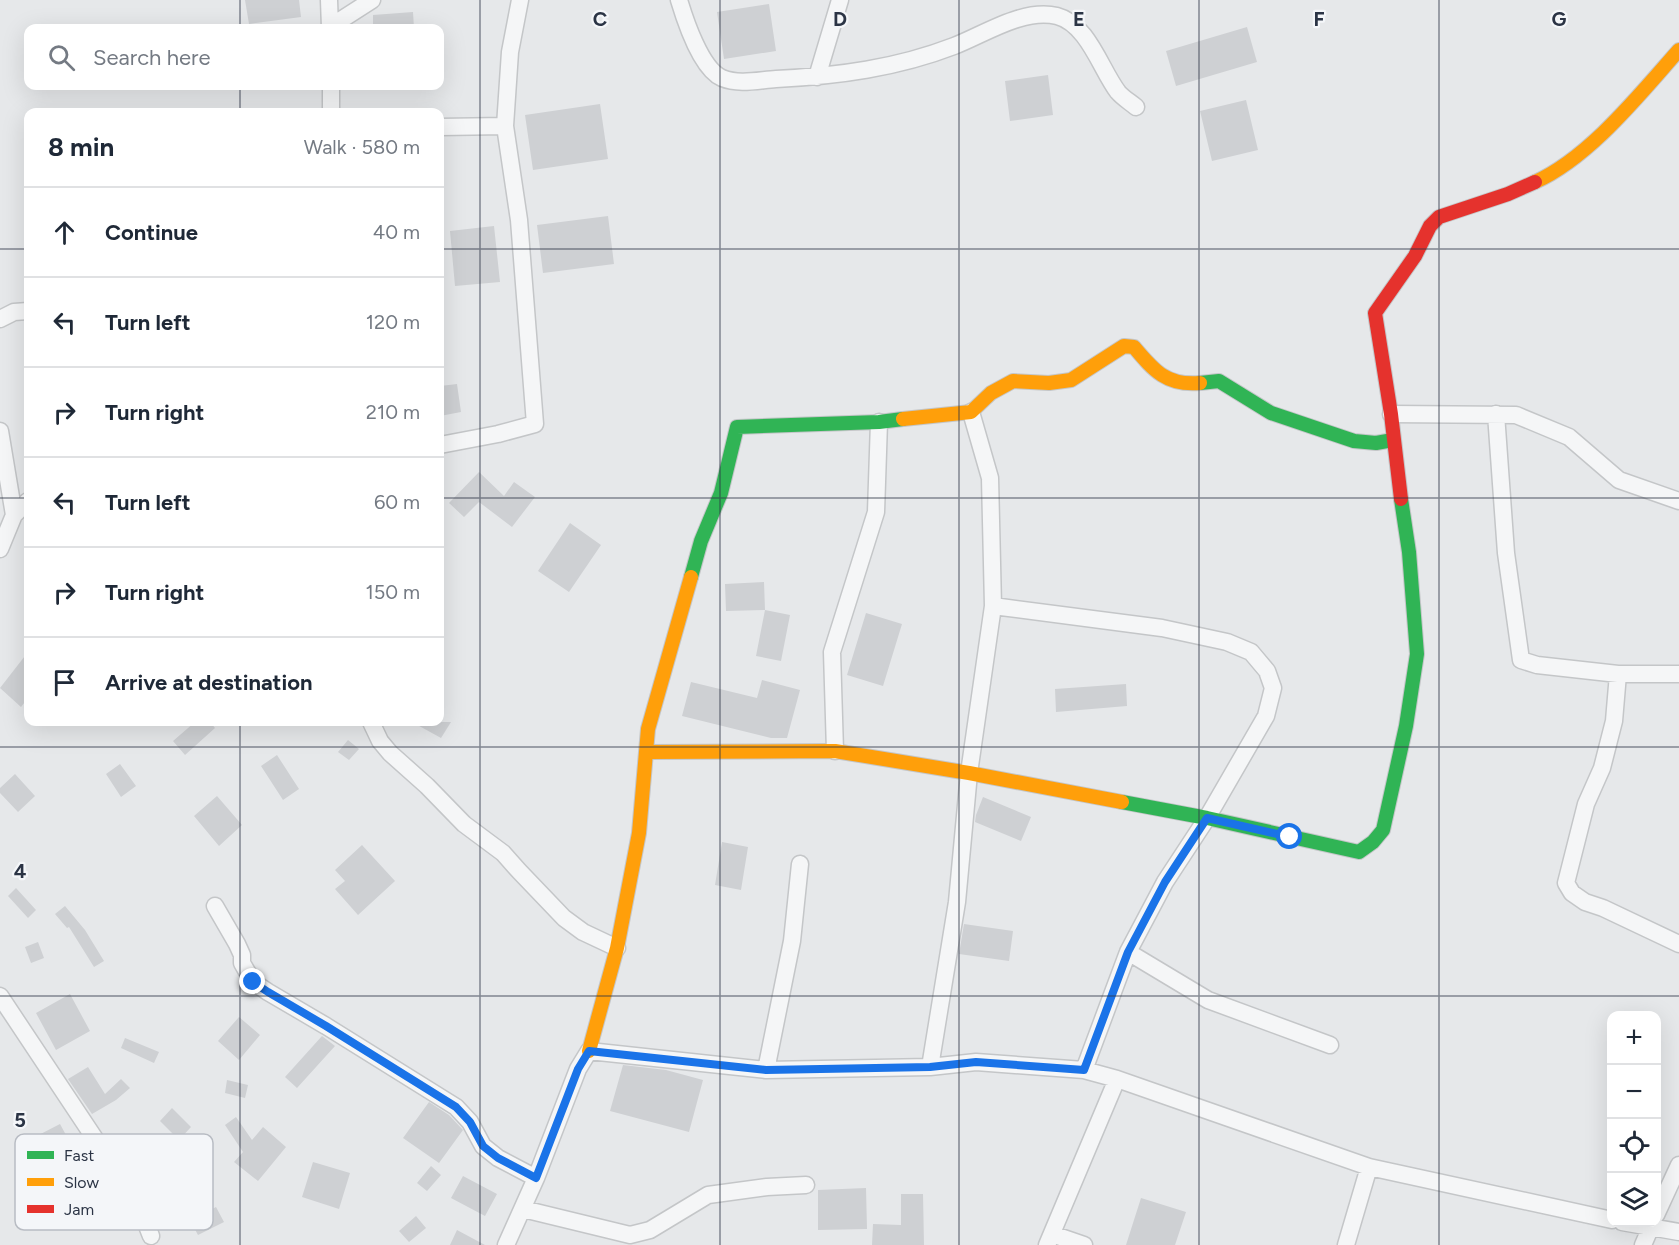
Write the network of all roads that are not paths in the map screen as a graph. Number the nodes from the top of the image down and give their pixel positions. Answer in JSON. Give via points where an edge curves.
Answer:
{"nodes":[{"id":1,"x":329,"y":0,"type":"edge"},
{"id":2,"x":372,"y":0,"type":"edge"},
{"id":3,"x":520,"y":0,"type":"edge"},
{"id":4,"x":679,"y":0,"type":"edge"},
{"id":5,"x":840,"y":0,"type":"edge"},
{"id":6,"x":330,"y":24,"type":"edge"},
{"id":7,"x":336,"y":24,"type":"edge"},
{"id":8,"x":1679,"y":50,"type":"edge"},
{"id":9,"x":817,"y":77,"type":"junction"},
{"id":10,"x":331,"y":90,"type":"edge"},
{"id":11,"x":1136,"y":106,"type":"dead end"},
{"id":12,"x":331,"y":108,"type":"edge"},
{"id":13,"x":505,"y":126,"type":"junction"},
{"id":14,"x":444,"y":127,"type":"edge"},
{"id":15,"x":24,"y":311,"type":"edge"},
{"id":16,"x":0,"y":319,"type":"edge"},
{"id":17,"x":971,"y":412,"type":"junction"},
{"id":18,"x":1391,"y":414,"type":"junction"},
{"id":19,"x":1496,"y":414,"type":"junction"},
{"id":20,"x":879,"y":422,"type":"junction"},
{"id":21,"x":0,"y":430,"type":"edge"},
{"id":22,"x":1393,"y":440,"type":"junction"},
{"id":23,"x":444,"y":444,"type":"edge"},
{"id":24,"x":4,"y":473,"type":"edge"},
{"id":25,"x":1679,"y":501,"type":"edge"},
{"id":26,"x":24,"y":505,"type":"edge"},
{"id":27,"x":14,"y":516,"type":"junction"},
{"id":28,"x":0,"y":549,"type":"edge"},
{"id":29,"x":993,"y":606,"type":"junction"},
{"id":30,"x":1618,"y":674,"type":"junction"},
{"id":31,"x":1679,"y":674,"type":"edge"},
{"id":32,"x":373,"y":726,"type":"edge"},
{"id":33,"x":835,"y":751,"type":"junction"},
{"id":34,"x":648,"y":752,"type":"junction"},
{"id":35,"x":969,"y":772,"type":"junction"},
{"id":36,"x":1207,"y":818,"type":"junction"},
{"id":37,"x":800,"y":864,"type":"dead end"},
{"id":38,"x":215,"y":906,"type":"dead end"},
{"id":39,"x":1679,"y":944,"type":"edge"},
{"id":40,"x":617,"y":948,"type":"junction"},
{"id":41,"x":1128,"y":952,"type":"junction"},
{"id":42,"x":0,"y":996,"type":"edge"},
{"id":43,"x":1330,"y":1045,"type":"dead end"},
{"id":44,"x":589,"y":1051,"type":"junction"},
{"id":45,"x":930,"y":1067,"type":"junction"},
{"id":46,"x":766,"y":1070,"type":"junction"},
{"id":47,"x":1084,"y":1070,"type":"junction"},
{"id":48,"x":1117,"y":1079,"type":"junction"},
{"id":49,"x":92,"y":1134,"type":"edge"},
{"id":50,"x":1679,"y":1165,"type":"edge"},
{"id":51,"x":1369,"y":1167,"type":"junction"},
{"id":52,"x":536,"y":1178,"type":"junction"},
{"id":53,"x":806,"y":1185,"type":"dead end"},
{"id":54,"x":1661,"y":1204,"type":"edge"},
{"id":55,"x":523,"y":1209,"type":"junction"},
{"id":56,"x":1607,"y":1219,"type":"edge"},
{"id":57,"x":1661,"y":1225,"type":"edge"},
{"id":58,"x":1651,"y":1227,"type":"edge"},
{"id":59,"x":149,"y":1230,"type":"edge"},
{"id":60,"x":1679,"y":1232,"type":"edge"},
{"id":61,"x":151,"y":1236,"type":"dead end"},
{"id":62,"x":1050,"y":1240,"type":"edge"},
{"id":63,"x":506,"y":1245,"type":"edge"},
{"id":64,"x":1084,"y":1245,"type":"edge"},
{"id":65,"x":1346,"y":1245,"type":"edge"},
{"id":66,"x":1643,"y":1245,"type":"edge"}],
"edges":[{"from":1,"to":6,"type":"street"},
{"from":2,"to":7,"type":"street"},
{"from":3,"to":13,"type":"street","via":[[510,52]]},
{"from":4,"to":9,"type":"street","via":[[689,32],[721,77],[739,82]]},
{"from":5,"to":9,"type":"street"},
{"from":8,"to":18,"type":"street","via":[[1636,99],[1555,173],[1439,217],[1430,226],[1415,256],[1375,313]]},
{"from":9,"to":11,"type":"street","via":[[883,68],[922,58],[1022,17],[1056,16],[1080,31],[1120,95]]},
{"from":10,"to":12,"type":"street"},
{"from":13,"to":14,"type":"street"},
{"from":13,"to":23,"type":"street","via":[[519,220],[536,424]]},
{"from":15,"to":16,"type":"street"},
{"from":17,"to":20,"type":"street"},
{"from":17,"to":22,"type":"street","via":[[991,393],[1012,381],[1071,380],[1124,346],[1134,346],[1168,380],[1187,384],[1219,381],[1271,413],[1314,429],[1354,441]]},
{"from":17,"to":29,"type":"street","via":[[990,478]]},
{"from":18,"to":19,"type":"street"},
{"from":18,"to":22,"type":"street"},
{"from":19,"to":25,"type":"street","via":[[1516,414],[1569,437],[1619,480]]},
{"from":19,"to":30,"type":"street","via":[[1506,553],[1521,660]]},
{"from":20,"to":33,"type":"street","via":[[876,512],[832,651]]},
{"from":20,"to":34,"type":"street","via":[[737,427],[721,493],[701,541],[663,669],[648,729]]},
{"from":21,"to":24,"type":"street"},
{"from":22,"to":36,"type":"street","via":[[1409,552],[1417,654],[1383,831],[1359,852]]},
{"from":24,"to":27,"type":"street"},
{"from":26,"to":27,"type":"street"},
{"from":27,"to":28,"type":"street"},
{"from":29,"to":35,"type":"street"},
{"from":29,"to":36,"type":"street","via":[[1162,628],[1227,642],[1251,652],[1267,671],[1273,688],[1270,703]]},
{"from":30,"to":31,"type":"street"},
{"from":30,"to":39,"type":"street","via":[[1614,721],[1602,768],[1586,804],[1566,882],[1572,893],[1585,902]]},
{"from":32,"to":40,"type":"street","via":[[390,753],[464,824],[503,853],[564,918]]},
{"from":33,"to":34,"type":"street"},
{"from":33,"to":35,"type":"street"},
{"from":34,"to":40,"type":"street","via":[[639,833]]},
{"from":35,"to":36,"type":"street"},
{"from":35,"to":45,"type":"street","via":[[957,902]]},
{"from":36,"to":41,"type":"street","via":[[1165,882]]},
{"from":37,"to":46,"type":"street","via":[[792,941]]},
{"from":38,"to":52,"type":"street","via":[[253,982],[456,1107],[483,1146]]},
{"from":40,"to":44,"type":"street"},
{"from":41,"to":43,"type":"street","via":[[1208,1000]]},
{"from":41,"to":47,"type":"street"},
{"from":42,"to":49,"type":"street"},
{"from":44,"to":46,"type":"street"},
{"from":44,"to":52,"type":"street","via":[[578,1069]]},
{"from":45,"to":46,"type":"street"},
{"from":45,"to":47,"type":"street","via":[[976,1062]]},
{"from":47,"to":48,"type":"street"},
{"from":48,"to":51,"type":"street"},
{"from":48,"to":62,"type":"street"},
{"from":50,"to":54,"type":"street"},
{"from":51,"to":56,"type":"street"},
{"from":51,"to":65,"type":"street"},
{"from":52,"to":55,"type":"street"},
{"from":53,"to":55,"type":"street","via":[[708,1195],[650,1230],[630,1235]]},
{"from":55,"to":63,"type":"street"},
{"from":57,"to":60,"type":"street"},
{"from":58,"to":66,"type":"street"},
{"from":59,"to":61,"type":"street"},
{"from":62,"to":64,"type":"street"}]}
